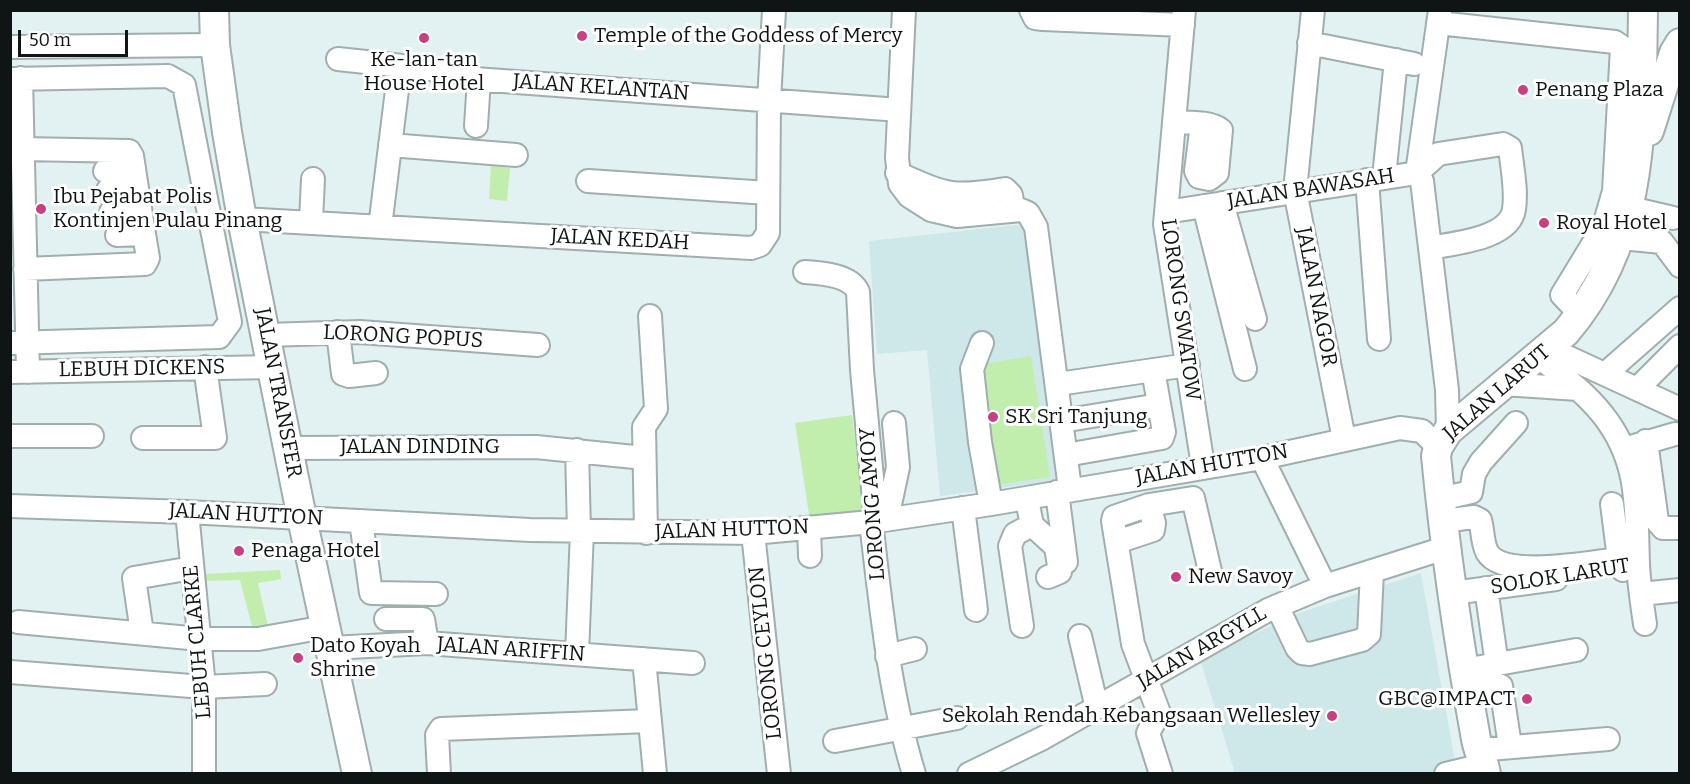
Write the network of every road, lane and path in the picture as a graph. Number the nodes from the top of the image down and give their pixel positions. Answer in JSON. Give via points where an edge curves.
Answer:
{"nodes":[{"id":1,"x":214,"y":10,"type":"edge"},
{"id":2,"x":774,"y":10,"type":"edge"},
{"id":3,"x":904,"y":10,"type":"edge"},
{"id":4,"x":1031,"y":10,"type":"edge"},
{"id":5,"x":1313,"y":10,"type":"edge"},
{"id":6,"x":1643,"y":10,"type":"edge"},
{"id":7,"x":1439,"y":17,"type":"edge"},
{"id":8,"x":1183,"y":18,"type":"edge"},
{"id":9,"x":1680,"y":43,"type":"edge"},
{"id":10,"x":1309,"y":44,"type":"junction"},
{"id":11,"x":215,"y":45,"type":"junction"},
{"id":12,"x":10,"y":47,"type":"edge"},
{"id":13,"x":338,"y":59,"type":"dead end"},
{"id":14,"x":400,"y":66,"type":"junction"},
{"id":15,"x":16,"y":79,"type":"edge"},
{"id":16,"x":479,"y":79,"type":"junction"},
{"id":17,"x":769,"y":101,"type":"junction"},
{"id":18,"x":886,"y":110,"type":"dead end"},
{"id":19,"x":1174,"y":122,"type":"junction"},
{"id":20,"x":1202,"y":124,"type":"dead end"},
{"id":21,"x":476,"y":126,"type":"dead end"},
{"id":22,"x":18,"y":143,"type":"edge"},
{"id":23,"x":390,"y":145,"type":"junction"},
{"id":24,"x":516,"y":155,"type":"dead end"},
{"id":25,"x":1637,"y":167,"type":"junction"},
{"id":26,"x":1417,"y":173,"type":"junction"},
{"id":27,"x":135,"y":178,"type":"junction"},
{"id":28,"x":1376,"y":178,"type":"junction"},
{"id":29,"x":313,"y":179,"type":"dead end"},
{"id":30,"x":588,"y":181,"type":"dead end"},
{"id":31,"x":1295,"y":191,"type":"junction"},
{"id":32,"x":768,"y":193,"type":"junction"},
{"id":33,"x":1622,"y":200,"type":"junction"},
{"id":34,"x":1213,"y":204,"type":"junction"},
{"id":35,"x":140,"y":210,"type":"junction"},
{"id":36,"x":1166,"y":212,"type":"junction"},
{"id":37,"x":1673,"y":218,"type":"dead end"},
{"id":38,"x":243,"y":219,"type":"junction"},
{"id":39,"x":311,"y":221,"type":"junction"},
{"id":40,"x":380,"y":227,"type":"junction"},
{"id":41,"x":144,"y":234,"type":"junction"},
{"id":42,"x":117,"y":235,"type":"dead end"},
{"id":43,"x":1621,"y":238,"type":"junction"},
{"id":44,"x":1671,"y":244,"type":"edge"},
{"id":45,"x":1430,"y":248,"type":"junction"},
{"id":46,"x":1680,"y":266,"type":"edge"},
{"id":47,"x":805,"y":272,"type":"dead end"},
{"id":48,"x":20,"y":274,"type":"edge"},
{"id":49,"x":1680,"y":308,"type":"edge"},
{"id":50,"x":1581,"y":315,"type":"junction"},
{"id":51,"x":650,"y":316,"type":"dead end"},
{"id":52,"x":1255,"y":319,"type":"dead end"},
{"id":53,"x":338,"y":332,"type":"junction"},
{"id":54,"x":267,"y":335,"type":"junction"},
{"id":55,"x":1378,"y":339,"type":"dead end"},
{"id":56,"x":19,"y":343,"type":"edge"},
{"id":57,"x":981,"y":343,"type":"dead end"},
{"id":58,"x":538,"y":345,"type":"dead end"},
{"id":59,"x":1680,"y":346,"type":"edge"},
{"id":60,"x":1543,"y":352,"type":"junction"},
{"id":61,"x":1188,"y":365,"type":"junction"},
{"id":62,"x":273,"y":367,"type":"junction"},
{"id":63,"x":205,"y":368,"type":"junction"},
{"id":64,"x":1245,"y":369,"type":"dead end"},
{"id":65,"x":1153,"y":370,"type":"junction"},
{"id":66,"x":19,"y":372,"type":"edge"},
{"id":67,"x":376,"y":373,"type":"dead end"},
{"id":68,"x":1605,"y":374,"type":"junction"},
{"id":69,"x":1058,"y":384,"type":"junction"},
{"id":70,"x":1503,"y":384,"type":"junction"},
{"id":71,"x":1578,"y":389,"type":"junction"},
{"id":72,"x":1637,"y":389,"type":"junction"},
{"id":73,"x":1447,"y":390,"type":"junction"},
{"id":74,"x":1159,"y":405,"type":"junction"},
{"id":75,"x":1476,"y":406,"type":"junction"},
{"id":76,"x":1680,"y":409,"type":"edge"},
{"id":77,"x":1062,"y":421,"type":"junction"},
{"id":78,"x":894,"y":423,"type":"dead end"},
{"id":79,"x":1516,"y":423,"type":"dead end"},
{"id":80,"x":1675,"y":434,"type":"dead end"},
{"id":81,"x":10,"y":436,"type":"edge"},
{"id":82,"x":92,"y":436,"type":"dead end"},
{"id":83,"x":143,"y":438,"type":"dead end"},
{"id":84,"x":1344,"y":439,"type":"junction"},
{"id":85,"x":1443,"y":439,"type":"junction"},
{"id":86,"x":1647,"y":441,"type":"junction"},
{"id":87,"x":289,"y":448,"type":"junction"},
{"id":88,"x":577,"y":450,"type":"junction"},
{"id":89,"x":1624,"y":450,"type":"junction"},
{"id":90,"x":1066,"y":455,"type":"junction"},
{"id":91,"x":644,"y":458,"type":"junction"},
{"id":92,"x":1262,"y":458,"type":"junction"},
{"id":93,"x":1196,"y":467,"type":"junction"},
{"id":94,"x":1129,"y":479,"type":"junction"},
{"id":95,"x":1064,"y":491,"type":"junction"},
{"id":96,"x":1026,"y":497,"type":"junction"},
{"id":97,"x":1193,"y":498,"type":"junction"},
{"id":98,"x":991,"y":504,"type":"junction"},
{"id":99,"x":1612,"y":504,"type":"dead end"},
{"id":100,"x":10,"y":506,"type":"edge"},
{"id":101,"x":1143,"y":507,"type":"junction"},
{"id":102,"x":963,"y":508,"type":"junction"},
{"id":103,"x":187,"y":512,"type":"junction"},
{"id":104,"x":302,"y":518,"type":"junction"},
{"id":105,"x":879,"y":520,"type":"junction"},
{"id":106,"x":361,"y":521,"type":"junction"},
{"id":107,"x":1443,"y":523,"type":"junction"},
{"id":108,"x":1032,"y":525,"type":"junction"},
{"id":109,"x":1680,"y":528,"type":"edge"},
{"id":110,"x":809,"y":529,"type":"junction"},
{"id":111,"x":580,"y":531,"type":"junction"},
{"id":112,"x":646,"y":533,"type":"junction"},
{"id":113,"x":753,"y":533,"type":"junction"},
{"id":114,"x":810,"y":556,"type":"dead end"},
{"id":115,"x":1627,"y":566,"type":"junction"},
{"id":116,"x":192,"y":568,"type":"junction"},
{"id":117,"x":1210,"y":571,"type":"dead end"},
{"id":118,"x":1372,"y":572,"type":"junction"},
{"id":119,"x":1325,"y":585,"type":"junction"},
{"id":120,"x":1486,"y":588,"type":"junction"},
{"id":121,"x":1680,"y":590,"type":"edge"},
{"id":122,"x":1453,"y":593,"type":"junction"},
{"id":123,"x":436,"y":594,"type":"dead end"},
{"id":124,"x":1641,"y":594,"type":"junction"},
{"id":125,"x":1277,"y":606,"type":"junction"},
{"id":126,"x":976,"y":610,"type":"dead end"},
{"id":127,"x":386,"y":619,"type":"dead end"},
{"id":128,"x":18,"y":622,"type":"dead end"},
{"id":129,"x":1645,"y":624,"type":"dead end"},
{"id":130,"x":1022,"y":626,"type":"dead end"},
{"id":131,"x":142,"y":633,"type":"junction"},
{"id":132,"x":1080,"y":636,"type":"dead end"},
{"id":133,"x":327,"y":638,"type":"junction"},
{"id":134,"x":200,"y":639,"type":"junction"},
{"id":135,"x":427,"y":644,"type":"junction"},
{"id":136,"x":915,"y":649,"type":"dead end"},
{"id":137,"x":1576,"y":650,"type":"dead end"},
{"id":138,"x":577,"y":654,"type":"junction"},
{"id":139,"x":887,"y":656,"type":"junction"},
{"id":140,"x":644,"y":659,"type":"junction"},
{"id":141,"x":693,"y":663,"type":"dead end"},
{"id":142,"x":1497,"y":665,"type":"junction"},
{"id":143,"x":10,"y":672,"type":"edge"},
{"id":144,"x":1465,"y":679,"type":"junction"},
{"id":145,"x":1146,"y":681,"type":"junction"},
{"id":146,"x":265,"y":684,"type":"dead end"},
{"id":147,"x":204,"y":687,"type":"junction"},
{"id":148,"x":1097,"y":708,"type":"junction"},
{"id":149,"x":957,"y":718,"type":"dead end"},
{"id":150,"x":649,"y":721,"type":"junction"},
{"id":151,"x":900,"y":730,"type":"junction"},
{"id":152,"x":1608,"y":739,"type":"dead end"},
{"id":153,"x":835,"y":741,"type":"dead end"},
{"id":154,"x":1510,"y":746,"type":"junction"},
{"id":155,"x":1478,"y":766,"type":"edge"},
{"id":156,"x":204,"y":774,"type":"edge"},
{"id":157,"x":357,"y":774,"type":"edge"},
{"id":158,"x":439,"y":774,"type":"edge"},
{"id":159,"x":655,"y":774,"type":"edge"},
{"id":160,"x":779,"y":774,"type":"edge"},
{"id":161,"x":914,"y":774,"type":"edge"},
{"id":162,"x":969,"y":774,"type":"edge"},
{"id":163,"x":1161,"y":774,"type":"edge"},
{"id":164,"x":1446,"y":774,"type":"edge"}],
"edges":[{"from":1,"to":11,"type":"main road","name":"JALAN TRANSFER"},
{"from":2,"to":17,"type":"street","name":"JALAN KEDAH"},
{"from":3,"to":69,"type":"street","via":[[897,173],[900,184],[909,196],[932,210],[957,216],[1013,209],[1028,213],[1036,227]]},
{"from":4,"to":8,"type":"street","via":[[1035,18],[1042,19]]},
{"from":5,"to":10,"type":"street","name":"JALAN NAGOR"},
{"from":6,"to":25,"type":"main road","name":"JALAN LARUT","via":[[1642,120]]},
{"from":7,"to":26,"type":"street"},
{"from":7,"to":33,"type":"street","via":[[1619,44],[1623,51]]},
{"from":8,"to":19,"type":"street","name":"LORONG SWATOW"},
{"from":9,"to":25,"type":"main road","name":"JALAN LARUT"},
{"from":10,"to":28,"type":"street","via":[[1405,62]]},
{"from":10,"to":31,"type":"street","name":"JALAN NAGOR"},
{"from":11,"to":12,"type":"street"},
{"from":11,"to":38,"type":"main road","name":"JALAN TRANSFER"},
{"from":13,"to":14,"type":"street","name":"JALAN KELANTAN"},
{"from":14,"to":16,"type":"street","name":"JALAN KELANTAN","via":[[458,72]]},
{"from":14,"to":23,"type":"street"},
{"from":15,"to":22,"type":"street"},
{"from":15,"to":56,"type":"street","via":[[168,76],[184,85],[230,322],[219,337]]},
{"from":16,"to":17,"type":"street","name":"JALAN KELANTAN"},
{"from":16,"to":21,"type":"street"},
{"from":17,"to":18,"type":"street","name":"JALAN KELANTAN"},
{"from":17,"to":32,"type":"street","name":"JALAN KEDAH"},
{"from":19,"to":20,"type":"street"},
{"from":19,"to":36,"type":"street","name":"LORONG SWATOW"},
{"from":22,"to":27,"type":"street","via":[[126,150],[131,153]]},
{"from":22,"to":48,"type":"street"},
{"from":23,"to":24,"type":"street"},
{"from":23,"to":40,"type":"street"},
{"from":25,"to":33,"type":"main road","name":"JALAN LARUT"},
{"from":26,"to":28,"type":"street","name":"JALAN BAWASAH"},
{"from":26,"to":45,"type":"street","name":"JALAN BAWASAH","via":[[1422,181]]},
{"from":26,"to":45,"type":"street","via":[[1438,154],[1503,144],[1510,148],[1514,209],[1502,228],[1492,234]]},
{"from":27,"to":35,"type":"street"},
{"from":27,"to":35,"type":"street","via":[[108,191]]},
{"from":28,"to":31,"type":"street","name":"JALAN BAWASAH"},
{"from":28,"to":55,"type":"street"},
{"from":29,"to":39,"type":"street"},
{"from":30,"to":32,"type":"street"},
{"from":31,"to":34,"type":"street","name":"JALAN BAWASAH"},
{"from":31,"to":84,"type":"street","name":"JALAN NAGOR"},
{"from":32,"to":40,"type":"street","name":"JALAN KEDAH","via":[[768,233],[760,245],[752,248]]},
{"from":33,"to":37,"type":"street"},
{"from":33,"to":43,"type":"main road","name":"JALAN LARUT"},
{"from":33,"to":50,"type":"street","via":[[1562,296]]},
{"from":34,"to":36,"type":"street","name":"JALAN BAWASAH"},
{"from":34,"to":52,"type":"street"},
{"from":34,"to":64,"type":"street"},
{"from":35,"to":41,"type":"street"},
{"from":36,"to":61,"type":"street","name":"LORONG SWATOW"},
{"from":38,"to":39,"type":"street","name":"JALAN KEDAH"},
{"from":38,"to":54,"type":"main road","name":"JALAN TRANSFER"},
{"from":39,"to":40,"type":"street","name":"JALAN KEDAH"},
{"from":41,"to":42,"type":"street"},
{"from":41,"to":48,"type":"street","via":[[148,258],[141,265]]},
{"from":43,"to":44,"type":"street"},
{"from":43,"to":50,"type":"main road","name":"JALAN LARUT"},
{"from":44,"to":46,"type":"street"},
{"from":45,"to":73,"type":"street","name":"JALAN BAWASAH"},
{"from":47,"to":105,"type":"street","name":"LORONG AMOY","via":[[851,282],[858,292],[862,370]]},
{"from":48,"to":56,"type":"street"},
{"from":49,"to":68,"type":"street"},
{"from":50,"to":60,"type":"main road","name":"JALAN LARUT"},
{"from":51,"to":91,"type":"street","via":[[656,409],[644,424]]},
{"from":53,"to":54,"type":"street","name":"LORONG POPUS"},
{"from":53,"to":58,"type":"street","name":"LORONG POPUS"},
{"from":53,"to":67,"type":"street","via":[[343,374]]},
{"from":54,"to":62,"type":"main road","name":"JALAN TRANSFER"},
{"from":56,"to":66,"type":"street"},
{"from":57,"to":98,"type":"street","via":[[972,369]]},
{"from":59,"to":72,"type":"street"},
{"from":60,"to":68,"type":"street"},
{"from":60,"to":70,"type":"main road","name":"JALAN LARUT"},
{"from":60,"to":71,"type":"street","name":"SOLOK LARUT"},
{"from":61,"to":65,"type":"street"},
{"from":61,"to":93,"type":"street","name":"LORONG SWATOW"},
{"from":62,"to":63,"type":"street","name":"LEBUH DICKENS"},
{"from":62,"to":87,"type":"main road","name":"JALAN TRANSFER"},
{"from":63,"to":66,"type":"street","name":"LEBUH DICKENS"},
{"from":63,"to":83,"type":"street","via":[[215,438]]},
{"from":65,"to":69,"type":"street"},
{"from":65,"to":74,"type":"street"},
{"from":68,"to":72,"type":"street"},
{"from":69,"to":77,"type":"street"},
{"from":70,"to":71,"type":"street"},
{"from":70,"to":75,"type":"main road","name":"JALAN LARUT"},
{"from":71,"to":89,"type":"street","name":"SOLOK LARUT","via":[[1604,417]]},
{"from":72,"to":76,"type":"street"},
{"from":73,"to":75,"type":"street","via":[[1458,408]]},
{"from":73,"to":85,"type":"street","name":"JALAN BAWASAH"},
{"from":74,"to":77,"type":"street"},
{"from":74,"to":90,"type":"street","via":[[1162,438]]},
{"from":75,"to":85,"type":"main road","name":"JALAN LARUT"},
{"from":77,"to":90,"type":"street"},
{"from":78,"to":105,"type":"street","via":[[898,467]]},
{"from":79,"to":107,"type":"street","via":[[1481,462],[1471,492]]},
{"from":80,"to":86,"type":"street"},
{"from":81,"to":82,"type":"street"},
{"from":84,"to":85,"type":"street","name":"JALAN HUTTON","via":[[1412,428]]},
{"from":84,"to":92,"type":"street","name":"JALAN HUTTON"},
{"from":85,"to":107,"type":"main road","name":"JALAN LARUT","via":[[1436,456]]},
{"from":86,"to":89,"type":"street"},
{"from":86,"to":109,"type":"street","via":[[1656,521],[1663,528]]},
{"from":87,"to":88,"type":"street","name":"JALAN DINDING"},
{"from":87,"to":104,"type":"main road","name":"JALAN TRANSFER"},
{"from":88,"to":91,"type":"street","name":"JALAN DINDING"},
{"from":88,"to":111,"type":"street"},
{"from":89,"to":115,"type":"street","name":"SOLOK LARUT","via":[[1634,478]]},
{"from":90,"to":95,"type":"street"},
{"from":91,"to":112,"type":"street"},
{"from":92,"to":93,"type":"street","name":"JALAN HUTTON"},
{"from":92,"to":119,"type":"street"},
{"from":93,"to":94,"type":"street","name":"JALAN HUTTON"},
{"from":93,"to":97,"type":"street","name":"LORONG SWATOW"},
{"from":94,"to":95,"type":"street","name":"JALAN HUTTON"},
{"from":94,"to":101,"type":"street"},
{"from":95,"to":96,"type":"street","name":"JALAN HUTTON"},
{"from":95,"to":108,"type":"street","via":[[1058,579],[1058,550]]},
{"from":96,"to":98,"type":"street","name":"JALAN HUTTON"},
{"from":96,"to":108,"type":"street"},
{"from":97,"to":101,"type":"street"},
{"from":97,"to":117,"type":"street","name":"LORONG SWATOW"},
{"from":98,"to":102,"type":"street","name":"JALAN HUTTON"},
{"from":99,"to":115,"type":"street"},
{"from":100,"to":103,"type":"street","name":"JALAN HUTTON"},
{"from":101,"to":145,"type":"street","via":[[1154,523],[1153,530],[1117,542],[1133,644]]},
{"from":102,"to":105,"type":"street","name":"JALAN HUTTON"},
{"from":102,"to":126,"type":"street"},
{"from":103,"to":104,"type":"street","name":"JALAN HUTTON"},
{"from":103,"to":116,"type":"street","name":"LEBUH CLARKE"},
{"from":104,"to":106,"type":"street","name":"JALAN HUTTON"},
{"from":104,"to":133,"type":"main road","name":"JALAN TRANSFER"},
{"from":105,"to":110,"type":"street","name":"JALAN HUTTON"},
{"from":105,"to":139,"type":"street","name":"LORONG AMOY"},
{"from":106,"to":111,"type":"street","name":"JALAN HUTTON"},
{"from":106,"to":123,"type":"street","via":[[371,593]]},
{"from":107,"to":115,"type":"street","via":[[1474,517],[1480,520],[1487,552],[1499,562],[1540,569]]},
{"from":107,"to":118,"type":"street","name":"JALAN ARGYLL"},
{"from":107,"to":122,"type":"main road","name":"JALAN LARUT"},
{"from":108,"to":130,"type":"street","via":[[1015,534],[1010,546]]},
{"from":110,"to":113,"type":"street","name":"JALAN HUTTON"},
{"from":110,"to":114,"type":"street"},
{"from":111,"to":112,"type":"street","name":"JALAN HUTTON"},
{"from":111,"to":138,"type":"street"},
{"from":112,"to":113,"type":"street","name":"JALAN HUTTON"},
{"from":113,"to":160,"type":"street","name":"LORONG CEYLON"},
{"from":115,"to":120,"type":"street","name":"SOLOK LARUT"},
{"from":115,"to":124,"type":"street"},
{"from":116,"to":131,"type":"street","via":[[134,578]]},
{"from":116,"to":134,"type":"street","name":"LEBUH CLARKE"},
{"from":118,"to":119,"type":"street","name":"JALAN ARGYLL"},
{"from":118,"to":125,"type":"street","via":[[1370,629],[1362,640],[1302,653]]},
{"from":119,"to":125,"type":"street","name":"JALAN ARGYLL"},
{"from":120,"to":122,"type":"street","name":"SOLOK LARUT"},
{"from":120,"to":142,"type":"street"},
{"from":121,"to":124,"type":"street"},
{"from":122,"to":144,"type":"main road","name":"JALAN LARUT"},
{"from":124,"to":129,"type":"street"},
{"from":125,"to":145,"type":"street","name":"JALAN ARGYLL"},
{"from":127,"to":135,"type":"street","via":[[423,619]]},
{"from":128,"to":131,"type":"street","name":"JALAN ARIFFIN"},
{"from":131,"to":134,"type":"street","name":"JALAN ARIFFIN"},
{"from":132,"to":148,"type":"street"},
{"from":133,"to":134,"type":"street","name":"JALAN ARIFFIN"},
{"from":133,"to":135,"type":"street","name":"JALAN ARIFFIN"},
{"from":133,"to":157,"type":"main road","name":"JALAN TRANSFER"},
{"from":134,"to":147,"type":"street","name":"LEBUH CLARKE"},
{"from":135,"to":138,"type":"street","name":"JALAN ARIFFIN"},
{"from":136,"to":139,"type":"street"},
{"from":137,"to":142,"type":"street"},
{"from":138,"to":140,"type":"street","name":"JALAN ARIFFIN"},
{"from":139,"to":151,"type":"street","name":"LORONG AMOY"},
{"from":140,"to":141,"type":"street","name":"JALAN ARIFFIN"},
{"from":140,"to":150,"type":"street"},
{"from":142,"to":144,"type":"street"},
{"from":143,"to":147,"type":"street"},
{"from":144,"to":154,"type":"street","via":[[1501,686]]},
{"from":144,"to":155,"type":"main road","name":"JALAN LARUT"},
{"from":145,"to":148,"type":"street","name":"JALAN ARGYLL"},
{"from":145,"to":163,"type":"street","via":[[1159,713],[1148,733]]},
{"from":146,"to":147,"type":"street"},
{"from":147,"to":156,"type":"street","name":"LEBUH CLARKE"},
{"from":148,"to":162,"type":"street","name":"JALAN ARGYLL"},
{"from":149,"to":151,"type":"street"},
{"from":150,"to":158,"type":"street","via":[[441,729],[437,735]]},
{"from":150,"to":159,"type":"street"},
{"from":151,"to":153,"type":"street"},
{"from":151,"to":161,"type":"street","name":"LORONG AMOY"},
{"from":152,"to":154,"type":"street"},
{"from":154,"to":155,"type":"street"},
{"from":155,"to":164,"type":"street"}]}
